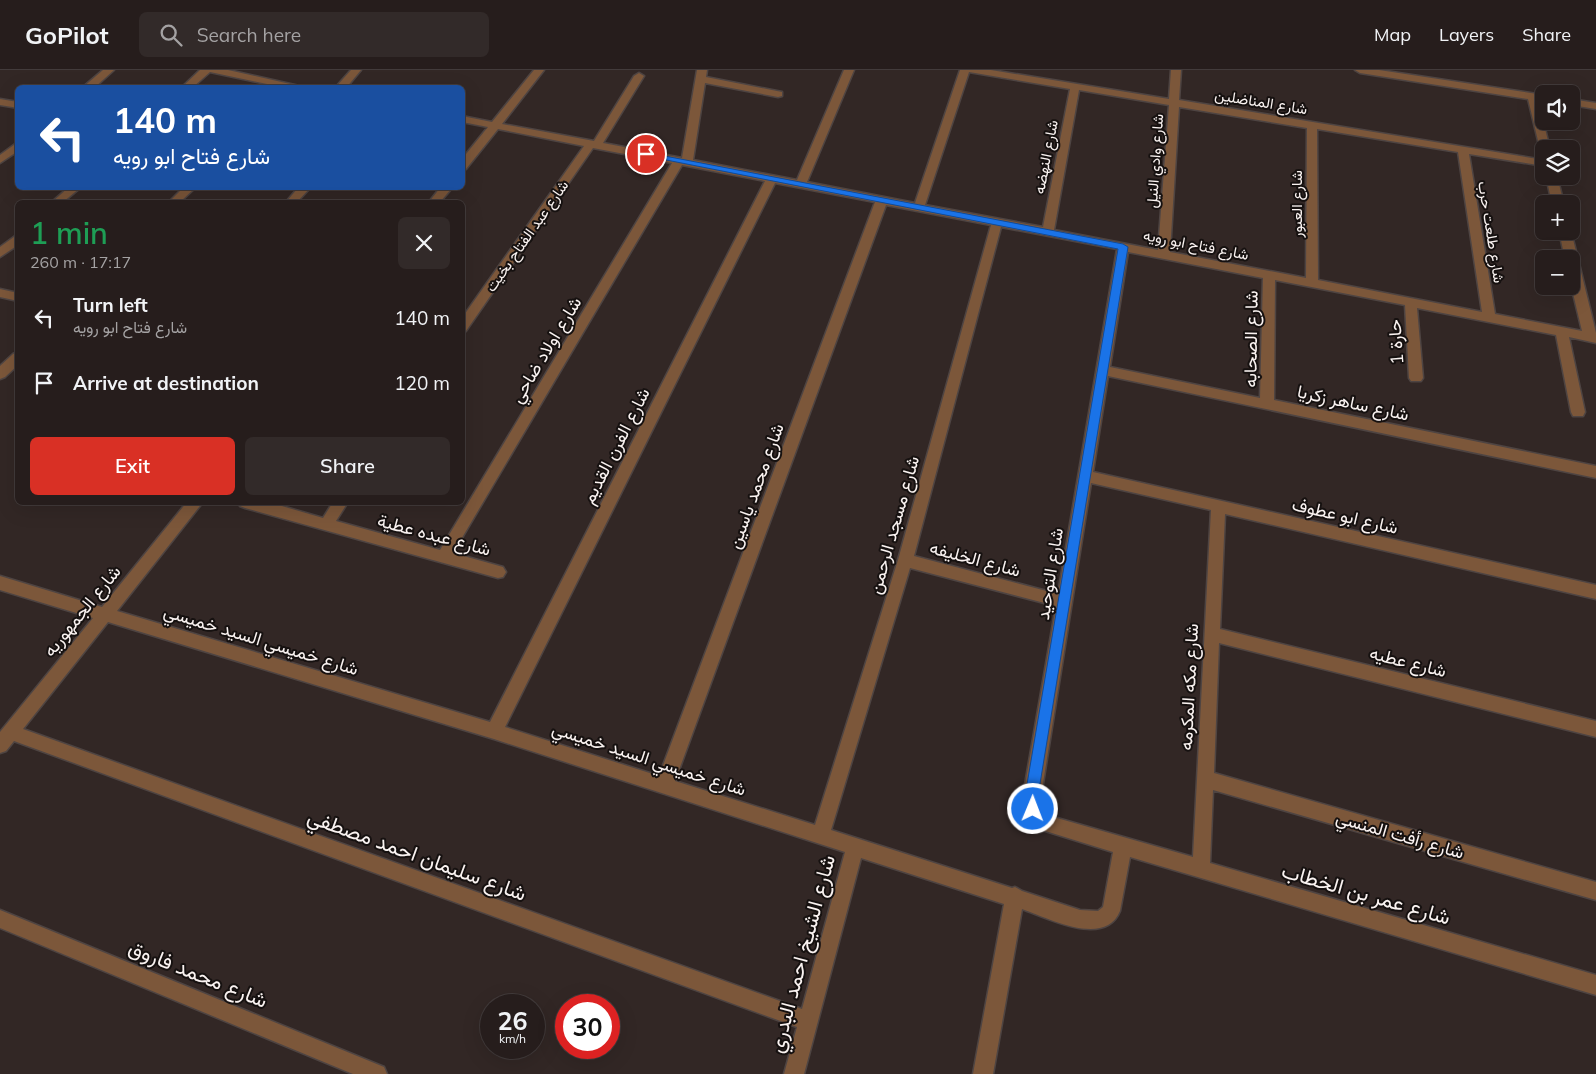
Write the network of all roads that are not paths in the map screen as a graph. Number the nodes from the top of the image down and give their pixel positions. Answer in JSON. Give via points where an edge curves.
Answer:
{"nodes":[{"id":1,"x":109,"y":70,"type":"edge"},
{"id":2,"x":206,"y":70,"type":"edge"},
{"id":3,"x":213,"y":70,"type":"edge"},
{"id":4,"x":356,"y":70,"type":"edge"},
{"id":5,"x":539,"y":70,"type":"edge"},
{"id":6,"x":848,"y":70,"type":"edge"},
{"id":7,"x":965,"y":70,"type":"edge"},
{"id":8,"x":973,"y":70,"type":"edge"},
{"id":9,"x":1176,"y":70,"type":"edge"},
{"id":10,"x":1360,"y":70,"type":"edge"},
{"id":11,"x":252,"y":74,"type":"edge"},
{"id":12,"x":701,"y":74,"type":"edge"},
{"id":13,"x":640,"y":76,"type":"dead end"},
{"id":14,"x":92,"y":85,"type":"edge"},
{"id":15,"x":189,"y":85,"type":"edge"},
{"id":16,"x":288,"y":85,"type":"edge"},
{"id":17,"x":343,"y":85,"type":"edge"},
{"id":18,"x":1075,"y":87,"type":"junction"},
{"id":19,"x":778,"y":94,"type":"dead end"},
{"id":20,"x":1532,"y":96,"type":"junction"},
{"id":21,"x":1535,"y":96,"type":"edge"},
{"id":22,"x":0,"y":102,"type":"edge"},
{"id":23,"x":1174,"y":103,"type":"junction"},
{"id":24,"x":1580,"y":103,"type":"edge"},
{"id":25,"x":15,"y":104,"type":"edge"},
{"id":26,"x":1596,"y":106,"type":"edge"},
{"id":27,"x":465,"y":120,"type":"edge"},
{"id":28,"x":496,"y":125,"type":"junction"},
{"id":29,"x":1312,"y":125,"type":"junction"},
{"id":30,"x":1543,"y":140,"type":"edge"},
{"id":31,"x":594,"y":144,"type":"junction"},
{"id":32,"x":15,"y":148,"type":"edge"},
{"id":33,"x":1463,"y":150,"type":"junction"},
{"id":34,"x":0,"y":160,"type":"edge"},
{"id":35,"x":683,"y":161,"type":"junction"},
{"id":36,"x":1535,"y":162,"type":"edge"},
{"id":37,"x":465,"y":163,"type":"edge"},
{"id":38,"x":772,"y":178,"type":"junction"},
{"id":39,"x":801,"y":184,"type":"junction"},
{"id":40,"x":72,"y":190,"type":"edge"},
{"id":41,"x":187,"y":190,"type":"edge"},
{"id":42,"x":302,"y":190,"type":"edge"},
{"id":43,"x":444,"y":190,"type":"edge"},
{"id":44,"x":59,"y":200,"type":"edge"},
{"id":45,"x":176,"y":200,"type":"edge"},
{"id":46,"x":293,"y":200,"type":"edge"},
{"id":47,"x":436,"y":200,"type":"edge"},
{"id":48,"x":882,"y":200,"type":"junction"},
{"id":49,"x":919,"y":207,"type":"junction"},
{"id":50,"x":997,"y":222,"type":"junction"},
{"id":51,"x":1048,"y":232,"type":"junction"},
{"id":52,"x":15,"y":240,"type":"edge"},
{"id":53,"x":1123,"y":247,"type":"junction"},
{"id":54,"x":0,"y":253,"type":"edge"},
{"id":55,"x":1164,"y":254,"type":"junction"},
{"id":56,"x":1269,"y":275,"type":"junction"},
{"id":57,"x":1312,"y":283,"type":"junction"},
{"id":58,"x":1580,"y":291,"type":"edge"},
{"id":59,"x":0,"y":293,"type":"edge"},
{"id":60,"x":15,"y":296,"type":"edge"},
{"id":61,"x":1411,"y":303,"type":"junction"},
{"id":62,"x":1489,"y":318,"type":"junction"},
{"id":63,"x":465,"y":324,"type":"edge"},
{"id":64,"x":1562,"y":332,"type":"junction"},
{"id":65,"x":1593,"y":338,"type":"edge"},
{"id":66,"x":15,"y":360,"type":"edge"},
{"id":67,"x":1103,"y":370,"type":"junction"},
{"id":68,"x":0,"y":374,"type":"edge"},
{"id":69,"x":1416,"y":378,"type":"dead end"},
{"id":70,"x":1267,"y":404,"type":"junction"},
{"id":71,"x":1578,"y":412,"type":"dead end"},
{"id":72,"x":1596,"y":472,"type":"edge"},
{"id":73,"x":1085,"y":476,"type":"junction"},
{"id":74,"x":194,"y":505,"type":"edge"},
{"id":75,"x":256,"y":505,"type":"edge"},
{"id":76,"x":340,"y":505,"type":"edge"},
{"id":77,"x":1218,"y":507,"type":"junction"},
{"id":78,"x":326,"y":525,"type":"junction"},
{"id":79,"x":444,"y":557,"type":"junction"},
{"id":80,"x":905,"y":560,"type":"junction"},
{"id":81,"x":498,"y":572,"type":"dead end"},
{"id":82,"x":0,"y":583,"type":"edge"},
{"id":83,"x":1596,"y":592,"type":"edge"},
{"id":84,"x":1064,"y":602,"type":"junction"},
{"id":85,"x":105,"y":614,"type":"junction"},
{"id":86,"x":1211,"y":634,"type":"junction"},
{"id":87,"x":1596,"y":728,"type":"edge"},
{"id":88,"x":494,"y":731,"type":"junction"},
{"id":89,"x":5,"y":738,"type":"edge"},
{"id":90,"x":1205,"y":780,"type":"junction"},
{"id":91,"x":665,"y":784,"type":"junction"},
{"id":92,"x":821,"y":836,"type":"junction"},
{"id":93,"x":1123,"y":845,"type":"junction"},
{"id":94,"x":856,"y":847,"type":"junction"},
{"id":95,"x":1201,"y":868,"type":"junction"},
{"id":96,"x":1596,"y":891,"type":"edge"},
{"id":97,"x":1015,"y":896,"type":"junction"},
{"id":98,"x":0,"y":919,"type":"edge"},
{"id":99,"x":1596,"y":985,"type":"edge"},
{"id":100,"x":808,"y":1020,"type":"junction"},
{"id":101,"x":377,"y":1074,"type":"edge"},
{"id":102,"x":794,"y":1074,"type":"edge"},
{"id":103,"x":983,"y":1074,"type":"edge"}],
"edges":[{"from":1,"to":14,"type":"street"},
{"from":2,"to":15,"type":"street"},
{"from":3,"to":11,"type":"street"},
{"from":4,"to":17,"type":"street"},
{"from":5,"to":28,"type":"street"},
{"from":6,"to":39,"type":"street"},
{"from":7,"to":49,"type":"street"},
{"from":8,"to":18,"type":"street","name":"شارع المناضلين"},
{"from":9,"to":23,"type":"street","name":"شارع وادي النيل"},
{"from":10,"to":20,"type":"street"},
{"from":11,"to":16,"type":"street"},
{"from":12,"to":19,"type":"street"},
{"from":12,"to":35,"type":"street"},
{"from":13,"to":31,"type":"street","name":"شارع عبد الفتاح بخيت"},
{"from":18,"to":23,"type":"street","name":"شارع المناضلين"},
{"from":18,"to":51,"type":"street","name":"شارع النهضه"},
{"from":20,"to":21,"type":"street"},
{"from":20,"to":30,"type":"street"},
{"from":22,"to":25,"type":"street"},
{"from":23,"to":29,"type":"street","name":"شارع المناضلين"},
{"from":23,"to":55,"type":"street","name":"شارع وادي النيل"},
{"from":24,"to":26,"type":"street"},
{"from":27,"to":28,"type":"street"},
{"from":28,"to":31,"type":"street","name":"شارع فتاح ابو رويه"},
{"from":28,"to":37,"type":"street"},
{"from":29,"to":33,"type":"street","name":"شارع المناضلين"},
{"from":29,"to":57,"type":"street","name":"شارع العبور"},
{"from":31,"to":35,"type":"street","name":"شارع فتاح ابو رويه"},
{"from":31,"to":63,"type":"street","name":"شارع عبد الفتاح بخيت"},
{"from":32,"to":34,"type":"street"},
{"from":33,"to":36,"type":"street","name":"شارع المناضلين"},
{"from":33,"to":62,"type":"street","name":"شارع طلعت حرب"},
{"from":35,"to":38,"type":"street","name":"شارع فتاح ابو رويه"},
{"from":35,"to":79,"type":"street","name":"شارع اولاد ضاحي"},
{"from":38,"to":39,"type":"street","name":"شارع فتاح ابو رويه"},
{"from":38,"to":88,"type":"street","name":"شارع الفرن القديم"},
{"from":39,"to":48,"type":"street","name":"شارع فتاح ابو رويه"},
{"from":40,"to":44,"type":"street"},
{"from":41,"to":45,"type":"street"},
{"from":42,"to":46,"type":"street"},
{"from":43,"to":47,"type":"street"},
{"from":48,"to":49,"type":"street","name":"شارع فتاح ابو رويه"},
{"from":48,"to":91,"type":"street","name":"شارع محمد ياسين"},
{"from":49,"to":50,"type":"street","name":"شارع فتاح ابو رويه"},
{"from":50,"to":51,"type":"street","name":"شارع فتاح ابو رويه"},
{"from":50,"to":80,"type":"street","name":"شارع مسجد الرحمن"},
{"from":51,"to":53,"type":"street","name":"شارع فتاح ابو رويه"},
{"from":52,"to":54,"type":"street"},
{"from":53,"to":55,"type":"street","name":"شارع فتاح ابو رويه"},
{"from":53,"to":67,"type":"street","name":"شارع التوحيد"},
{"from":55,"to":56,"type":"street","name":"شارع فتاح ابو رويه"},
{"from":56,"to":57,"type":"street","name":"شارع فتاح ابو رويه"},
{"from":56,"to":70,"type":"street","name":"شارع الصحابه"},
{"from":57,"to":61,"type":"street","name":"شارع فتاح ابو رويه"},
{"from":58,"to":65,"type":"street"},
{"from":59,"to":60,"type":"street"},
{"from":61,"to":62,"type":"street","name":"شارع فتاح ابو رويه"},
{"from":61,"to":69,"type":"street","name":"حارة 1"},
{"from":62,"to":64,"type":"street","name":"شارع فتاح ابو رويه"},
{"from":64,"to":65,"type":"street","name":"شارع فتاح ابو رويه"},
{"from":64,"to":71,"type":"street"},
{"from":66,"to":68,"type":"street"},
{"from":67,"to":70,"type":"street","name":"شارع ساهر زكريا"},
{"from":67,"to":73,"type":"street","name":"شارع التوحيد"},
{"from":70,"to":72,"type":"street","name":"شارع ساهر زكريا"},
{"from":73,"to":77,"type":"street","name":"شارع ابو عطوف"},
{"from":73,"to":84,"type":"street","name":"شارع التوحيد"},
{"from":74,"to":85,"type":"street","name":"شارع الجمهوريه"},
{"from":75,"to":78,"type":"street","name":"شارع عبده عطية"},
{"from":76,"to":78,"type":"street"},
{"from":77,"to":83,"type":"street","name":"شارع ابو عطوف"},
{"from":77,"to":86,"type":"street","name":"شارع مكه المكرمه"},
{"from":78,"to":79,"type":"street","name":"شارع عبده عطية"},
{"from":79,"to":81,"type":"street","name":"شارع عبده عطية"},
{"from":80,"to":84,"type":"street","name":"شارع الخليفه"},
{"from":80,"to":92,"type":"street","name":"شارع مسجد الرحمن"},
{"from":82,"to":85,"type":"street","name":"شارع خميسي السيد خميسي"},
{"from":84,"to":93,"type":"street","name":"شارع التوحيد","via":[[1032,796],[1033,809],[1037,818],[1045,823]]},
{"from":85,"to":88,"type":"street","name":"شارع خميسي السيد خميسي"},
{"from":85,"to":89,"type":"street","name":"شارع الجمهوريه"},
{"from":86,"to":87,"type":"street","name":"شارع عطيه"},
{"from":86,"to":90,"type":"street","name":"شارع مكه المكرمه"},
{"from":88,"to":91,"type":"street","name":"شارع خميسي السيد خميسي"},
{"from":89,"to":100,"type":"street","name":"شارع سليمان احمد مصطفي"},
{"from":90,"to":95,"type":"street","name":"شارع مكه المكرمه"},
{"from":90,"to":96,"type":"street","name":"شارع رأفت المنسي"},
{"from":91,"to":92,"type":"street","name":"شارع خميسي السيد خميسي"},
{"from":92,"to":94,"type":"street","name":"شارع خميسي السيد خميسي"},
{"from":93,"to":95,"type":"street","name":"شارع عمر بن الخطاب"},
{"from":93,"to":97,"type":"street","name":"شارع خميسي السيد خميسي","via":[[1111,911],[1105,918],[1096,922],[1080,919]]},
{"from":94,"to":97,"type":"street","name":"شارع خميسي السيد خميسي"},
{"from":94,"to":100,"type":"street","name":"شارع الشيخ احمد البدري"},
{"from":95,"to":99,"type":"street","name":"شارع عمر بن الخطاب"},
{"from":97,"to":103,"type":"street"},
{"from":98,"to":101,"type":"street","name":"شارع محمد فاروق"},
{"from":100,"to":102,"type":"street","name":"شارع الشيخ احمد البدري"}]}
